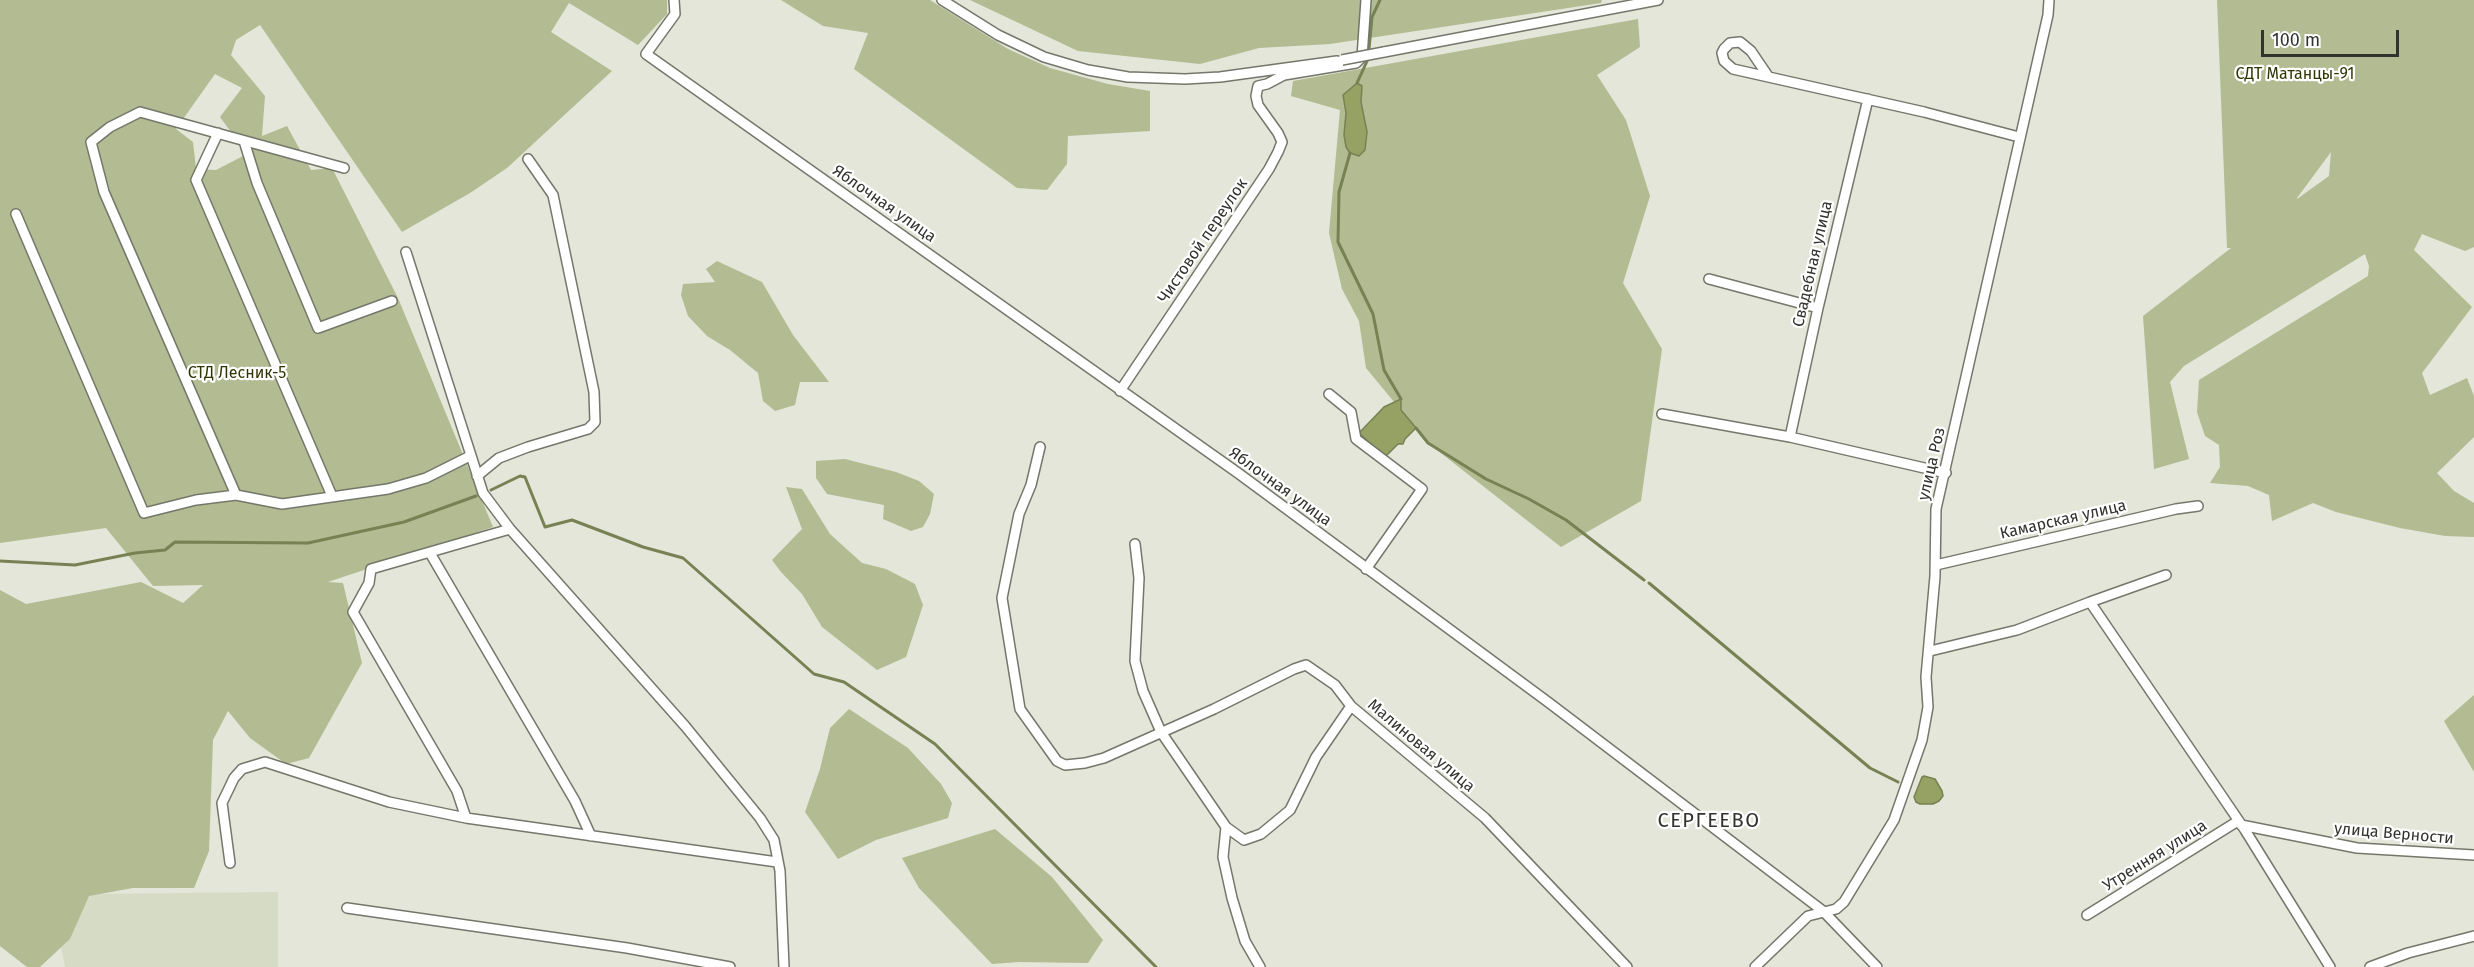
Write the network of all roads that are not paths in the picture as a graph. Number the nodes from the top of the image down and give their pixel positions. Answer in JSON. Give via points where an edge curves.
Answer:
{"nodes":[{"id":1,"x":674,"y":0,"type":"edge"},
{"id":2,"x":942,"y":0,"type":"edge"},
{"id":3,"x":1366,"y":0,"type":"edge"},
{"id":4,"x":1658,"y":0,"type":"edge"},
{"id":5,"x":2049,"y":0,"type":"edge"},
{"id":6,"x":1768,"y":76,"type":"junction"},
{"id":7,"x":1868,"y":99,"type":"junction"},
{"id":8,"x":218,"y":133,"type":"junction"},
{"id":9,"x":2019,"y":137,"type":"junction"},
{"id":10,"x":244,"y":141,"type":"junction"},
{"id":11,"x":528,"y":159,"type":"dead end"},
{"id":12,"x":344,"y":168,"type":"dead end"},
{"id":13,"x":16,"y":214,"type":"dead end"},
{"id":14,"x":406,"y":252,"type":"dead end"},
{"id":15,"x":1709,"y":279,"type":"dead end"},
{"id":16,"x":392,"y":301,"type":"dead end"},
{"id":17,"x":1818,"y":308,"type":"junction"},
{"id":18,"x":1120,"y":390,"type":"junction"},
{"id":19,"x":1329,"y":394,"type":"dead end"},
{"id":20,"x":1662,"y":414,"type":"dead end"},
{"id":21,"x":1790,"y":437,"type":"junction"},
{"id":22,"x":1040,"y":447,"type":"dead end"},
{"id":23,"x":470,"y":456,"type":"junction"},
{"id":24,"x":1946,"y":473,"type":"junction"},
{"id":25,"x":477,"y":476,"type":"junction"},
{"id":26,"x":236,"y":495,"type":"junction"},
{"id":27,"x":332,"y":496,"type":"junction"},
{"id":28,"x":2198,"y":506,"type":"dead end"},
{"id":29,"x":510,"y":529,"type":"junction"},
{"id":30,"x":1135,"y":544,"type":"dead end"},
{"id":31,"x":430,"y":553,"type":"junction"},
{"id":32,"x":1936,"y":565,"type":"junction"},
{"id":33,"x":1366,"y":569,"type":"junction"},
{"id":34,"x":2166,"y":575,"type":"dead end"},
{"id":35,"x":2090,"y":602,"type":"junction"},
{"id":36,"x":1930,"y":651,"type":"junction"},
{"id":37,"x":1351,"y":706,"type":"junction"},
{"id":38,"x":1161,"y":732,"type":"junction"},
{"id":39,"x":466,"y":818,"type":"junction"},
{"id":40,"x":2239,"y":823,"type":"junction"},
{"id":41,"x":1226,"y":827,"type":"junction"},
{"id":42,"x":591,"y":836,"type":"junction"},
{"id":43,"x":2474,"y":855,"type":"edge"},
{"id":44,"x":777,"y":862,"type":"junction"},
{"id":45,"x":230,"y":863,"type":"dead end"},
{"id":46,"x":347,"y":908,"type":"dead end"},
{"id":47,"x":1823,"y":911,"type":"junction"},
{"id":48,"x":2087,"y":915,"type":"dead end"},
{"id":49,"x":2474,"y":936,"type":"edge"},
{"id":50,"x":730,"y":967,"type":"edge"},
{"id":51,"x":784,"y":967,"type":"edge"},
{"id":52,"x":1260,"y":967,"type":"edge"},
{"id":53,"x":1627,"y":967,"type":"edge"},
{"id":54,"x":1755,"y":967,"type":"edge"},
{"id":55,"x":1877,"y":967,"type":"edge"},
{"id":56,"x":2330,"y":967,"type":"edge"},
{"id":57,"x":2370,"y":967,"type":"edge"}],
"edges":[{"from":1,"to":18,"type":"street","name":"Яблочная улица","via":[[675,14],[646,54]]},
{"from":2,"to":4,"type":"street","bridge":true,"via":[[998,35],[1044,57],[1128,77],[1185,79],[1342,60]]},
{"from":3,"to":18,"type":"street","name":"Чистовой переулок","via":[[1362,57],[1356,63],[1284,75],[1258,86],[1258,105],[1282,142],[1278,152]]},
{"from":5,"to":9,"type":"street","name":"улица Роз"},
{"from":6,"to":6,"type":"street","via":[[1728,66],[1722,57],[1724,49],[1730,43],[1740,42]]},
{"from":6,"to":7,"type":"street"},
{"from":7,"to":9,"type":"street"},
{"from":7,"to":17,"type":"street","name":"Свадебная улица"},
{"from":8,"to":10,"type":"street"},
{"from":8,"to":26,"type":"street","via":[[140,112],[91,142],[104,192]]},
{"from":8,"to":27,"type":"street","via":[[196,180]]},
{"from":9,"to":24,"type":"street","name":"улица Роз"},
{"from":10,"to":12,"type":"street"},
{"from":10,"to":16,"type":"street","via":[[257,183],[318,328]]},
{"from":11,"to":25,"type":"street","via":[[553,195],[592,381],[595,422],[588,429],[499,458]]},
{"from":13,"to":26,"type":"street","via":[[144,513]]},
{"from":14,"to":23,"type":"street"},
{"from":15,"to":17,"type":"street"},
{"from":17,"to":21,"type":"street","name":"Свадебная улица"},
{"from":18,"to":33,"type":"street","name":"Яблочная улица"},
{"from":19,"to":33,"type":"street","via":[[1351,412],[1356,439],[1422,489]]},
{"from":20,"to":21,"type":"street"},
{"from":21,"to":24,"type":"street"},
{"from":22,"to":38,"type":"street","via":[[1019,514],[1002,598],[1020,709],[1057,761],[1065,765],[1104,758]]},
{"from":23,"to":25,"type":"street"},
{"from":23,"to":27,"type":"street","via":[[426,478],[388,489]]},
{"from":24,"to":32,"type":"street","name":"улица Роз","via":[[1936,509]]},
{"from":25,"to":29,"type":"street","via":[[489,502]]},
{"from":26,"to":27,"type":"street","via":[[282,504]]},
{"from":28,"to":32,"type":"street","name":"Камарская улица"},
{"from":29,"to":31,"type":"street"},
{"from":29,"to":44,"type":"street","via":[[685,726],[760,818],[774,840]]},
{"from":30,"to":38,"type":"street","via":[[1135,661]]},
{"from":31,"to":39,"type":"street","via":[[371,569],[369,583],[353,612],[457,791]]},
{"from":31,"to":42,"type":"street","via":[[575,801]]},
{"from":32,"to":36,"type":"street","name":"улица Роз"},
{"from":33,"to":47,"type":"street","name":"Яблочная улица"},
{"from":34,"to":35,"type":"street"},
{"from":35,"to":36,"type":"street","via":[[2017,630]]},
{"from":35,"to":40,"type":"street"},
{"from":36,"to":47,"type":"street","name":"улица Роз","via":[[1926,677],[1928,707],[1922,740],[1894,820],[1844,902],[1836,909]]},
{"from":37,"to":38,"type":"street","name":"Малиновая улица","via":[[1335,685],[1306,665]]},
{"from":37,"to":41,"type":"street","via":[[1316,757],[1290,810],[1261,834],[1244,840]]},
{"from":37,"to":53,"type":"street","name":"Малиновая улица","via":[[1485,818]]},
{"from":38,"to":41,"type":"street"},
{"from":39,"to":42,"type":"street"},
{"from":39,"to":45,"type":"street","via":[[389,802],[265,762],[242,769],[222,803]]},
{"from":40,"to":43,"type":"street","name":"улица Верности","via":[[2356,848]]},
{"from":40,"to":48,"type":"street","name":"Утренняя улица"},
{"from":40,"to":56,"type":"street"},
{"from":41,"to":52,"type":"street","via":[[1223,857],[1232,898],[1245,941]]},
{"from":42,"to":44,"type":"street"},
{"from":44,"to":51,"type":"street"},
{"from":46,"to":50,"type":"street","via":[[627,948]]},
{"from":47,"to":54,"type":"street","name":"улица Роз","via":[[1802,921]]},
{"from":47,"to":55,"type":"street","name":"Яблочная улица"},
{"from":49,"to":57,"type":"street"}]}
